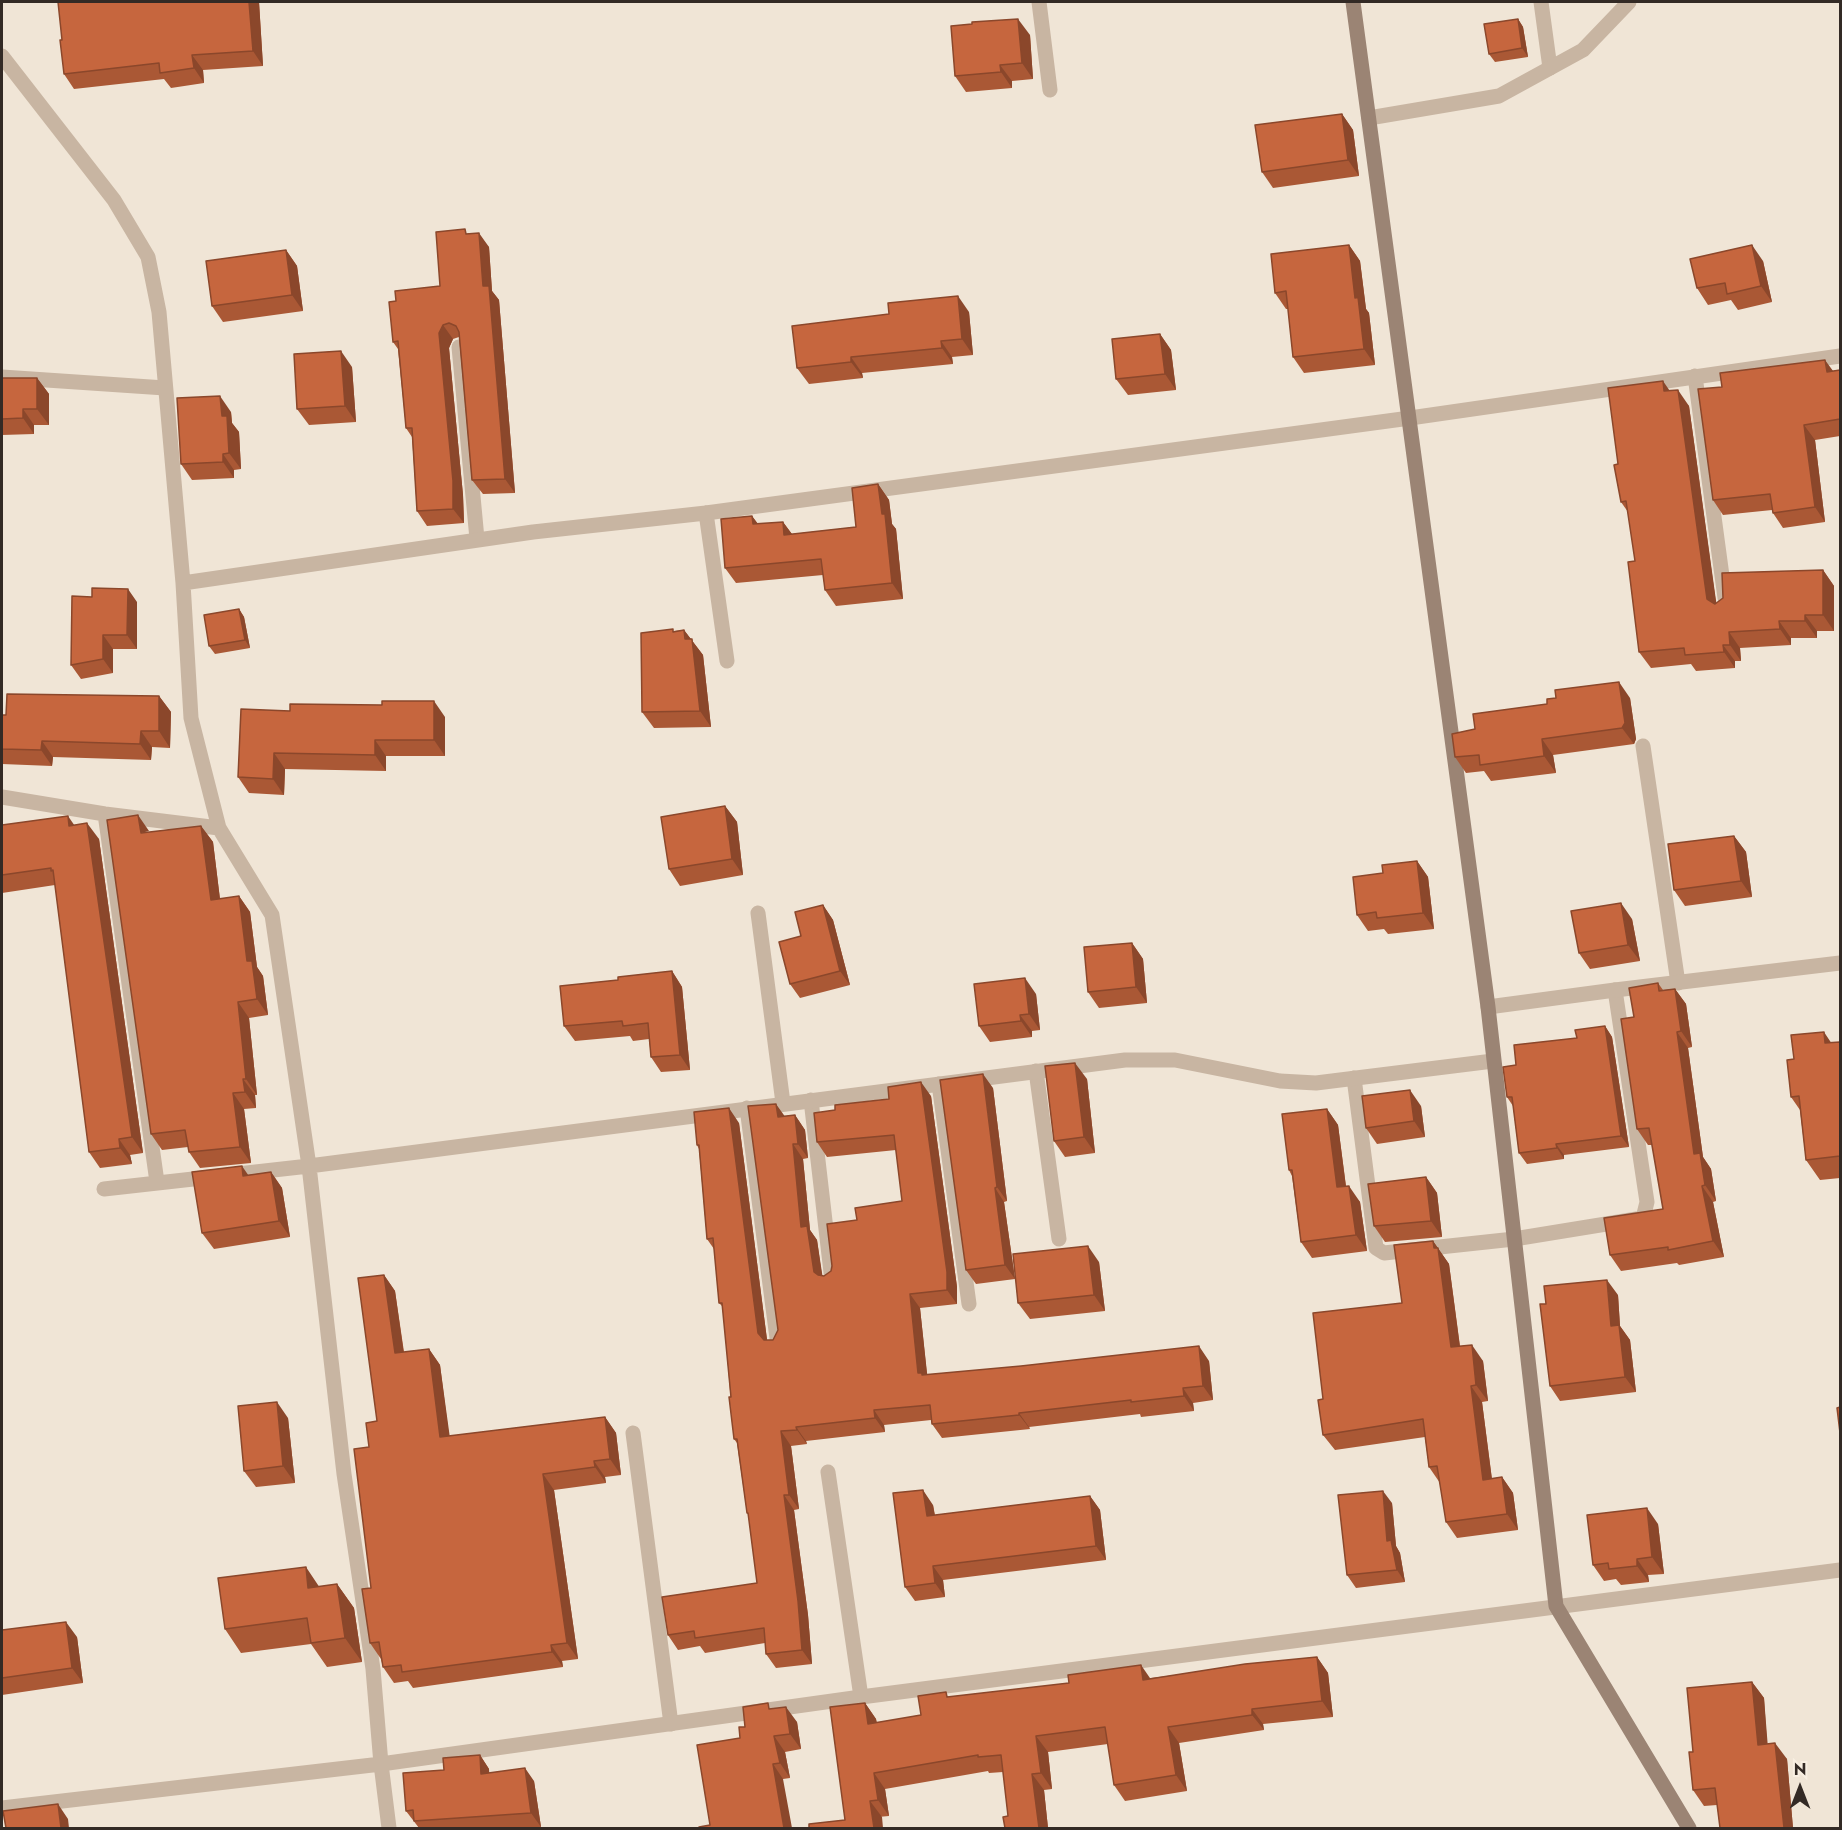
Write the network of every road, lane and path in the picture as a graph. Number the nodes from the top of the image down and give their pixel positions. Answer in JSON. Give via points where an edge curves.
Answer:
{"nodes":[{"id":1,"x":1039,"y":2,"type":"edge"},
{"id":2,"x":1353,"y":2,"type":"edge"},
{"id":3,"x":1541,"y":2,"type":"edge"},
{"id":4,"x":1629,"y":2,"type":"edge"},
{"id":5,"x":2,"y":56,"type":"edge"},
{"id":6,"x":1550,"y":68,"type":"junction"},
{"id":7,"x":1050,"y":90,"type":"dead end"},
{"id":8,"x":1369,"y":118,"type":"junction"},
{"id":9,"x":459,"y":347,"type":"edge"},
{"id":10,"x":1840,"y":356,"type":"edge"},
{"id":11,"x":1695,"y":376,"type":"junction"},
{"id":12,"x":2,"y":377,"type":"edge"},
{"id":13,"x":165,"y":388,"type":"junction"},
{"id":14,"x":1410,"y":418,"type":"junction"},
{"id":15,"x":706,"y":513,"type":"junction"},
{"id":16,"x":477,"y":539,"type":"junction"},
{"id":17,"x":183,"y":583,"type":"junction"},
{"id":18,"x":1726,"y":610,"type":"edge"},
{"id":19,"x":727,"y":661,"type":"dead end"},
{"id":20,"x":1643,"y":746,"type":"dead end"},
{"id":21,"x":2,"y":797,"type":"edge"},
{"id":22,"x":105,"y":814,"type":"junction"},
{"id":23,"x":219,"y":828,"type":"junction"},
{"id":24,"x":758,"y":914,"type":"dead end"},
{"id":25,"x":1840,"y":963,"type":"edge"},
{"id":26,"x":1678,"y":983,"type":"junction"},
{"id":27,"x":1615,"y":990,"type":"junction"},
{"id":28,"x":1488,"y":1007,"type":"junction"},
{"id":29,"x":1493,"y":1061,"type":"junction"},
{"id":30,"x":1036,"y":1071,"type":"junction"},
{"id":31,"x":1354,"y":1078,"type":"junction"},
{"id":32,"x":939,"y":1084,"type":"junction"},
{"id":33,"x":810,"y":1100,"type":"junction"},
{"id":34,"x":783,"y":1103,"type":"junction"},
{"id":35,"x":747,"y":1108,"type":"junction"},
{"id":36,"x":309,"y":1166,"type":"junction"},
{"id":37,"x":157,"y":1182,"type":"junction"},
{"id":38,"x":104,"y":1189,"type":"dead end"},
{"id":39,"x":1059,"y":1239,"type":"dead end"},
{"id":40,"x":1514,"y":1239,"type":"junction"},
{"id":41,"x":832,"y":1281,"type":"edge"},
{"id":42,"x":969,"y":1304,"type":"dead end"},
{"id":43,"x":778,"y":1346,"type":"edge"},
{"id":44,"x":633,"y":1433,"type":"dead end"},
{"id":45,"x":828,"y":1472,"type":"dead end"},
{"id":46,"x":1840,"y":1570,"type":"edge"},
{"id":47,"x":1556,"y":1606,"type":"junction"},
{"id":48,"x":861,"y":1697,"type":"junction"},
{"id":49,"x":671,"y":1724,"type":"junction"},
{"id":50,"x":381,"y":1764,"type":"junction"},
{"id":51,"x":2,"y":1808,"type":"edge"},
{"id":52,"x":390,"y":1828,"type":"edge"},
{"id":53,"x":1689,"y":1828,"type":"edge"}],
"edges":[{"from":1,"to":7,"type":"street"},
{"from":2,"to":8,"type":"street"},
{"from":3,"to":6,"type":"street"},
{"from":4,"to":6,"type":"street","via":[[1583,50]]},
{"from":5,"to":13,"type":"street","via":[[114,200],[148,257],[159,312]]},
{"from":6,"to":8,"type":"street","via":[[1499,96]]},
{"from":8,"to":14,"type":"street"},
{"from":9,"to":16,"type":"street"},
{"from":10,"to":11,"type":"street"},
{"from":11,"to":14,"type":"street"},
{"from":11,"to":18,"type":"street"},
{"from":12,"to":13,"type":"street"},
{"from":13,"to":17,"type":"street"},
{"from":14,"to":15,"type":"street"},
{"from":14,"to":28,"type":"street"},
{"from":15,"to":16,"type":"street"},
{"from":15,"to":19,"type":"street"},
{"from":16,"to":17,"type":"street"},
{"from":17,"to":23,"type":"street","via":[[191,718]]},
{"from":20,"to":26,"type":"street"},
{"from":21,"to":22,"type":"street"},
{"from":22,"to":23,"type":"street"},
{"from":22,"to":37,"type":"street"},
{"from":23,"to":36,"type":"street","via":[[272,915]]},
{"from":24,"to":34,"type":"street"},
{"from":25,"to":26,"type":"street"},
{"from":26,"to":27,"type":"street"},
{"from":27,"to":28,"type":"street"},
{"from":27,"to":40,"type":"street","via":[[1647,1202],[1643,1218]]},
{"from":28,"to":29,"type":"street"},
{"from":29,"to":31,"type":"street"},
{"from":29,"to":40,"type":"street"},
{"from":30,"to":31,"type":"street","via":[[1125,1060],[1175,1060],[1280,1081],[1316,1083]]},
{"from":30,"to":32,"type":"street"},
{"from":30,"to":39,"type":"street"},
{"from":31,"to":40,"type":"street","via":[[1376,1248],[1384,1253]]},
{"from":32,"to":33,"type":"street"},
{"from":32,"to":42,"type":"street"},
{"from":33,"to":34,"type":"street"},
{"from":33,"to":41,"type":"street"},
{"from":34,"to":35,"type":"street"},
{"from":35,"to":36,"type":"street"},
{"from":35,"to":43,"type":"street"},
{"from":36,"to":37,"type":"street"},
{"from":36,"to":50,"type":"street","via":[[344,1474],[373,1669]]},
{"from":37,"to":38,"type":"street"},
{"from":40,"to":47,"type":"street"},
{"from":44,"to":49,"type":"street"},
{"from":45,"to":48,"type":"street"},
{"from":46,"to":47,"type":"street"},
{"from":47,"to":48,"type":"street"},
{"from":47,"to":53,"type":"street"},
{"from":48,"to":49,"type":"street"},
{"from":49,"to":50,"type":"street"},
{"from":50,"to":51,"type":"street"},
{"from":50,"to":52,"type":"street"}]}
